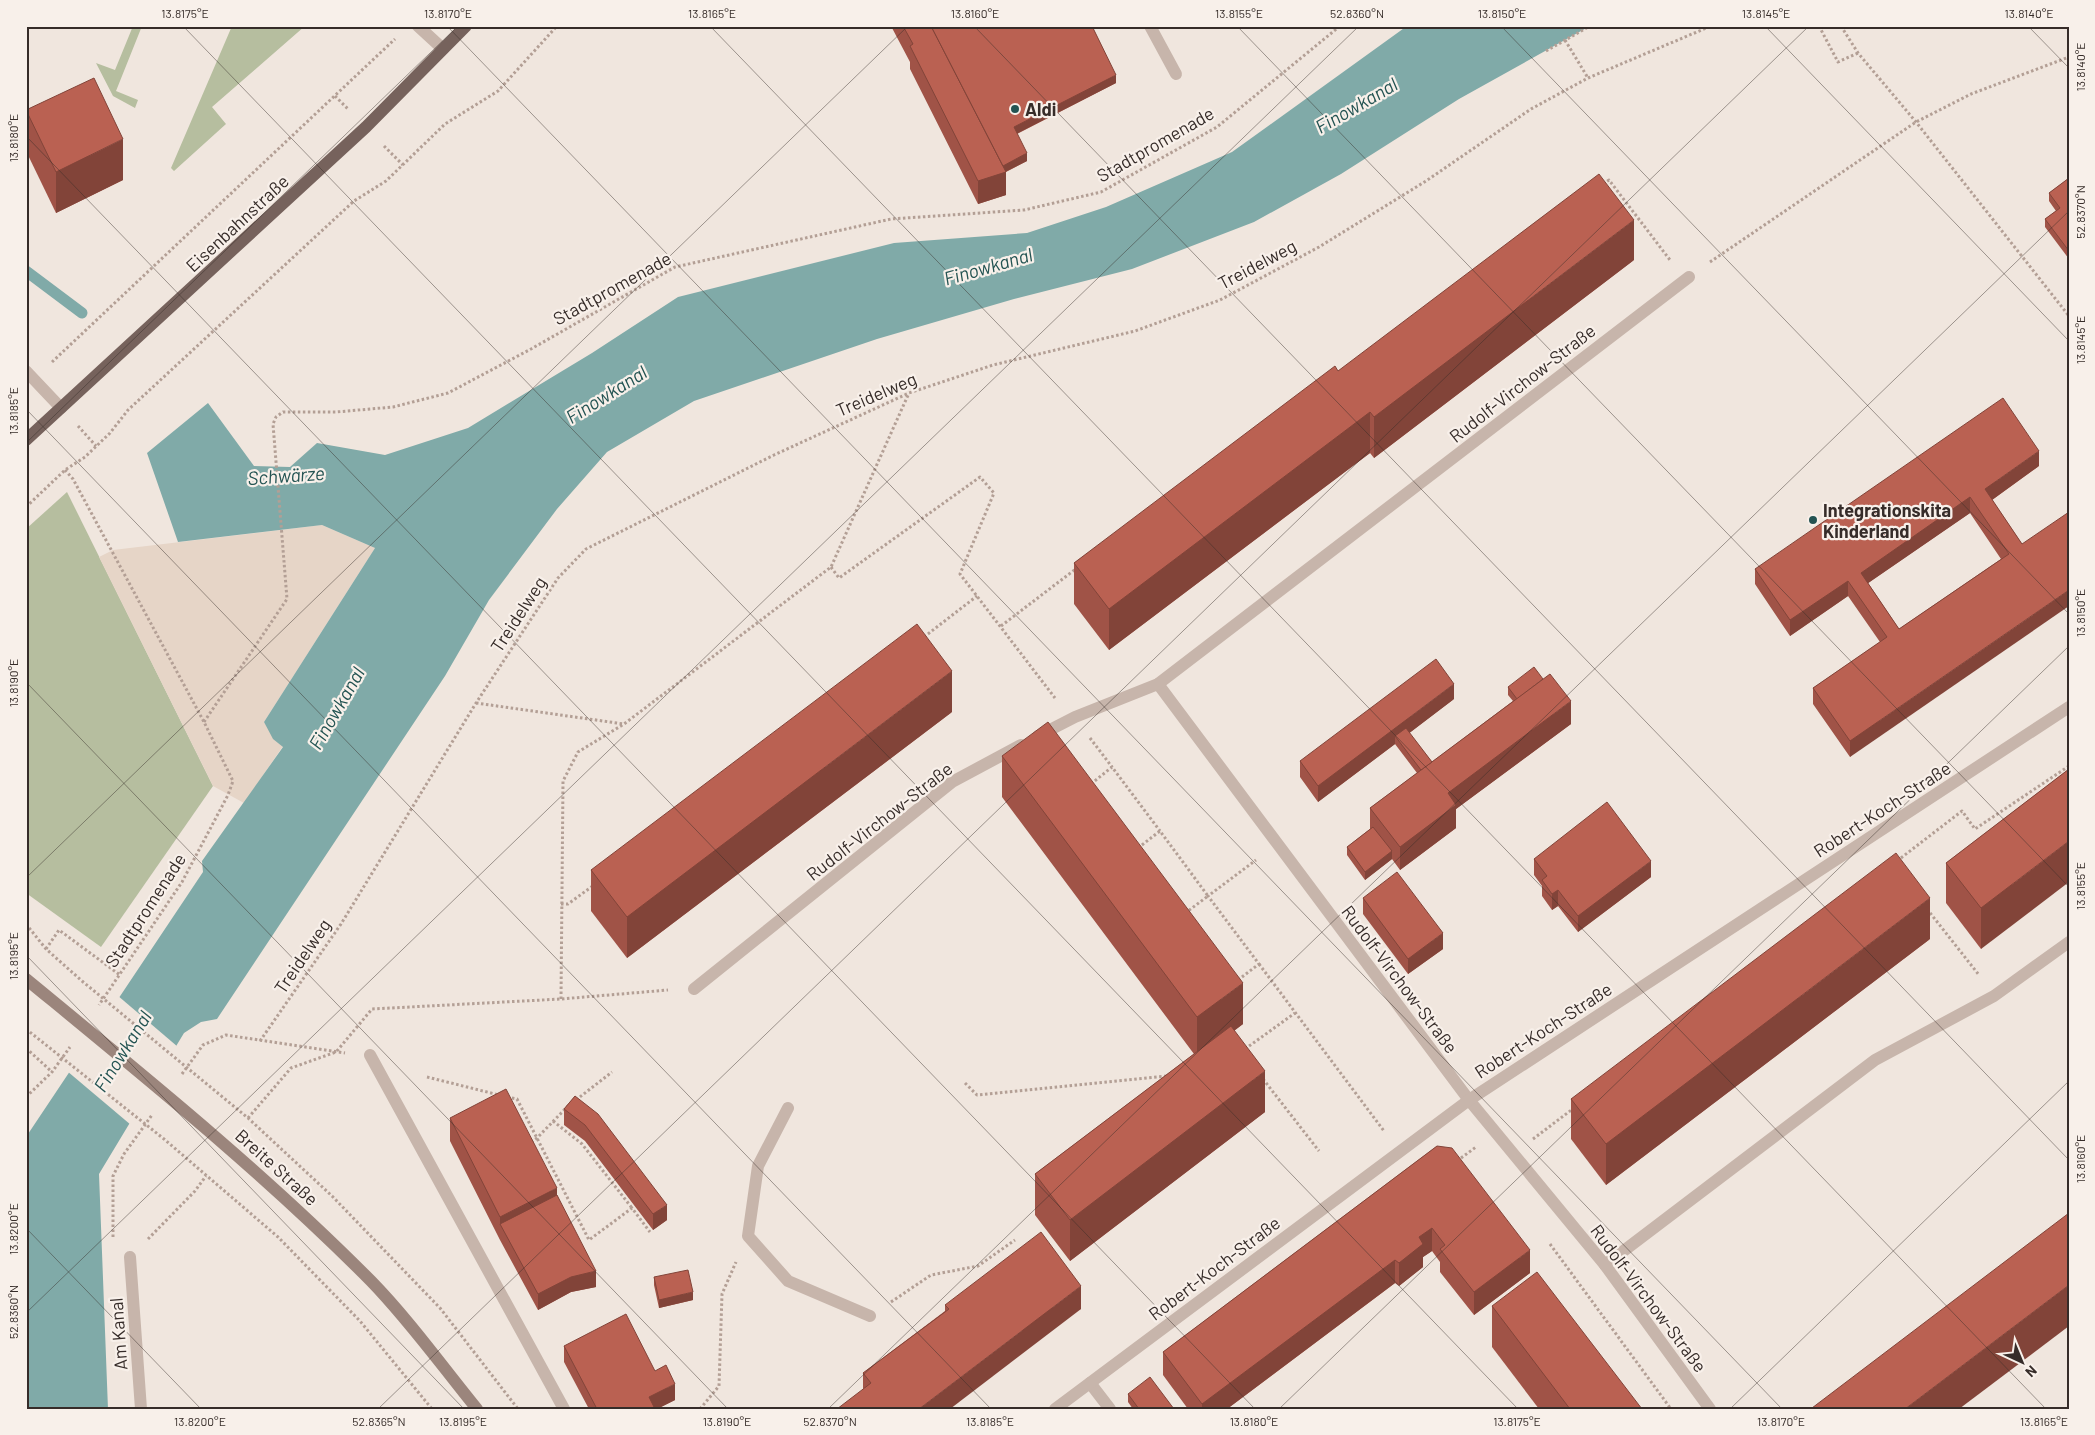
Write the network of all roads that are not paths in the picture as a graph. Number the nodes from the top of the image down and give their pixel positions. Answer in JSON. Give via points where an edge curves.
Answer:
{"nodes":[{"id":1,"x":418,"y":26,"type":"edge"},
{"id":2,"x":466,"y":26,"type":"edge"},
{"id":3,"x":1150,"y":26,"type":"edge"},
{"id":4,"x":443,"y":49,"type":"junction"},
{"id":5,"x":1176,"y":74,"type":"dead end"},
{"id":6,"x":1689,"y":276,"type":"road end"},
{"id":7,"x":30,"y":375,"type":"edge"},
{"id":8,"x":61,"y":408,"type":"junction"},
{"id":9,"x":28,"y":433,"type":"edge"},
{"id":10,"x":1158,"y":684,"type":"junction"},
{"id":11,"x":2069,"y":707,"type":"edge"},
{"id":12,"x":2069,"y":942,"type":"edge"},
{"id":13,"x":26,"y":979,"type":"edge"},
{"id":14,"x":694,"y":989,"type":"road end"},
{"id":15,"x":370,"y":1056,"type":"road end"},
{"id":16,"x":1469,"y":1100,"type":"junction"},
{"id":17,"x":788,"y":1108,"type":"dead end"},
{"id":18,"x":130,"y":1257,"type":"road end"},
{"id":19,"x":1605,"y":1265,"type":"junction"},
{"id":20,"x":870,"y":1316,"type":"road end"},
{"id":21,"x":1090,"y":1383,"type":"junction"},
{"id":22,"x":141,"y":1409,"type":"edge"},
{"id":23,"x":477,"y":1409,"type":"edge"},
{"id":24,"x":564,"y":1409,"type":"edge"},
{"id":25,"x":1055,"y":1409,"type":"edge"},
{"id":26,"x":1110,"y":1409,"type":"edge"},
{"id":27,"x":1710,"y":1409,"type":"edge"}],
"edges":[{"from":1,"to":4,"type":"street"},
{"from":2,"to":4,"type":"main road","name":"Eisenbahnstraße"},
{"from":3,"to":5,"type":"street"},
{"from":4,"to":8,"type":"main road","name":"Eisenbahnstraße","via":[[366,127]]},
{"from":6,"to":10,"type":"street","name":"Rudolf-Virchow-Straße"},
{"from":7,"to":8,"type":"street"},
{"from":8,"to":9,"type":"main road","name":"Eisenbahnstraße"},
{"from":10,"to":14,"type":"street","name":"Rudolf-Virchow-Straße","via":[[1075,717],[952,782]]},
{"from":10,"to":16,"type":"street","name":"Rudolf-Virchow-Straße"},
{"from":11,"to":16,"type":"street","name":"Robert-Koch-Straße"},
{"from":12,"to":19,"type":"street","via":[[1994,996],[1875,1060]]},
{"from":13,"to":23,"type":"main road","name":"Breite Straße","via":[[185,1110],[294,1206],[372,1282]]},
{"from":15,"to":24,"type":"street"},
{"from":16,"to":19,"type":"street","name":"Rudolf-Virchow-Straße"},
{"from":16,"to":21,"type":"street","name":"Robert-Koch-Straße"},
{"from":17,"to":20,"type":"street","via":[[758,1166],[748,1236],[788,1281]]},
{"from":18,"to":22,"type":"street","name":"Am Kanal"},
{"from":19,"to":27,"type":"street","name":"Rudolf-Virchow-Straße"},
{"from":21,"to":25,"type":"street","name":"Robert-Koch-Straße"},
{"from":21,"to":26,"type":"street"}]}
